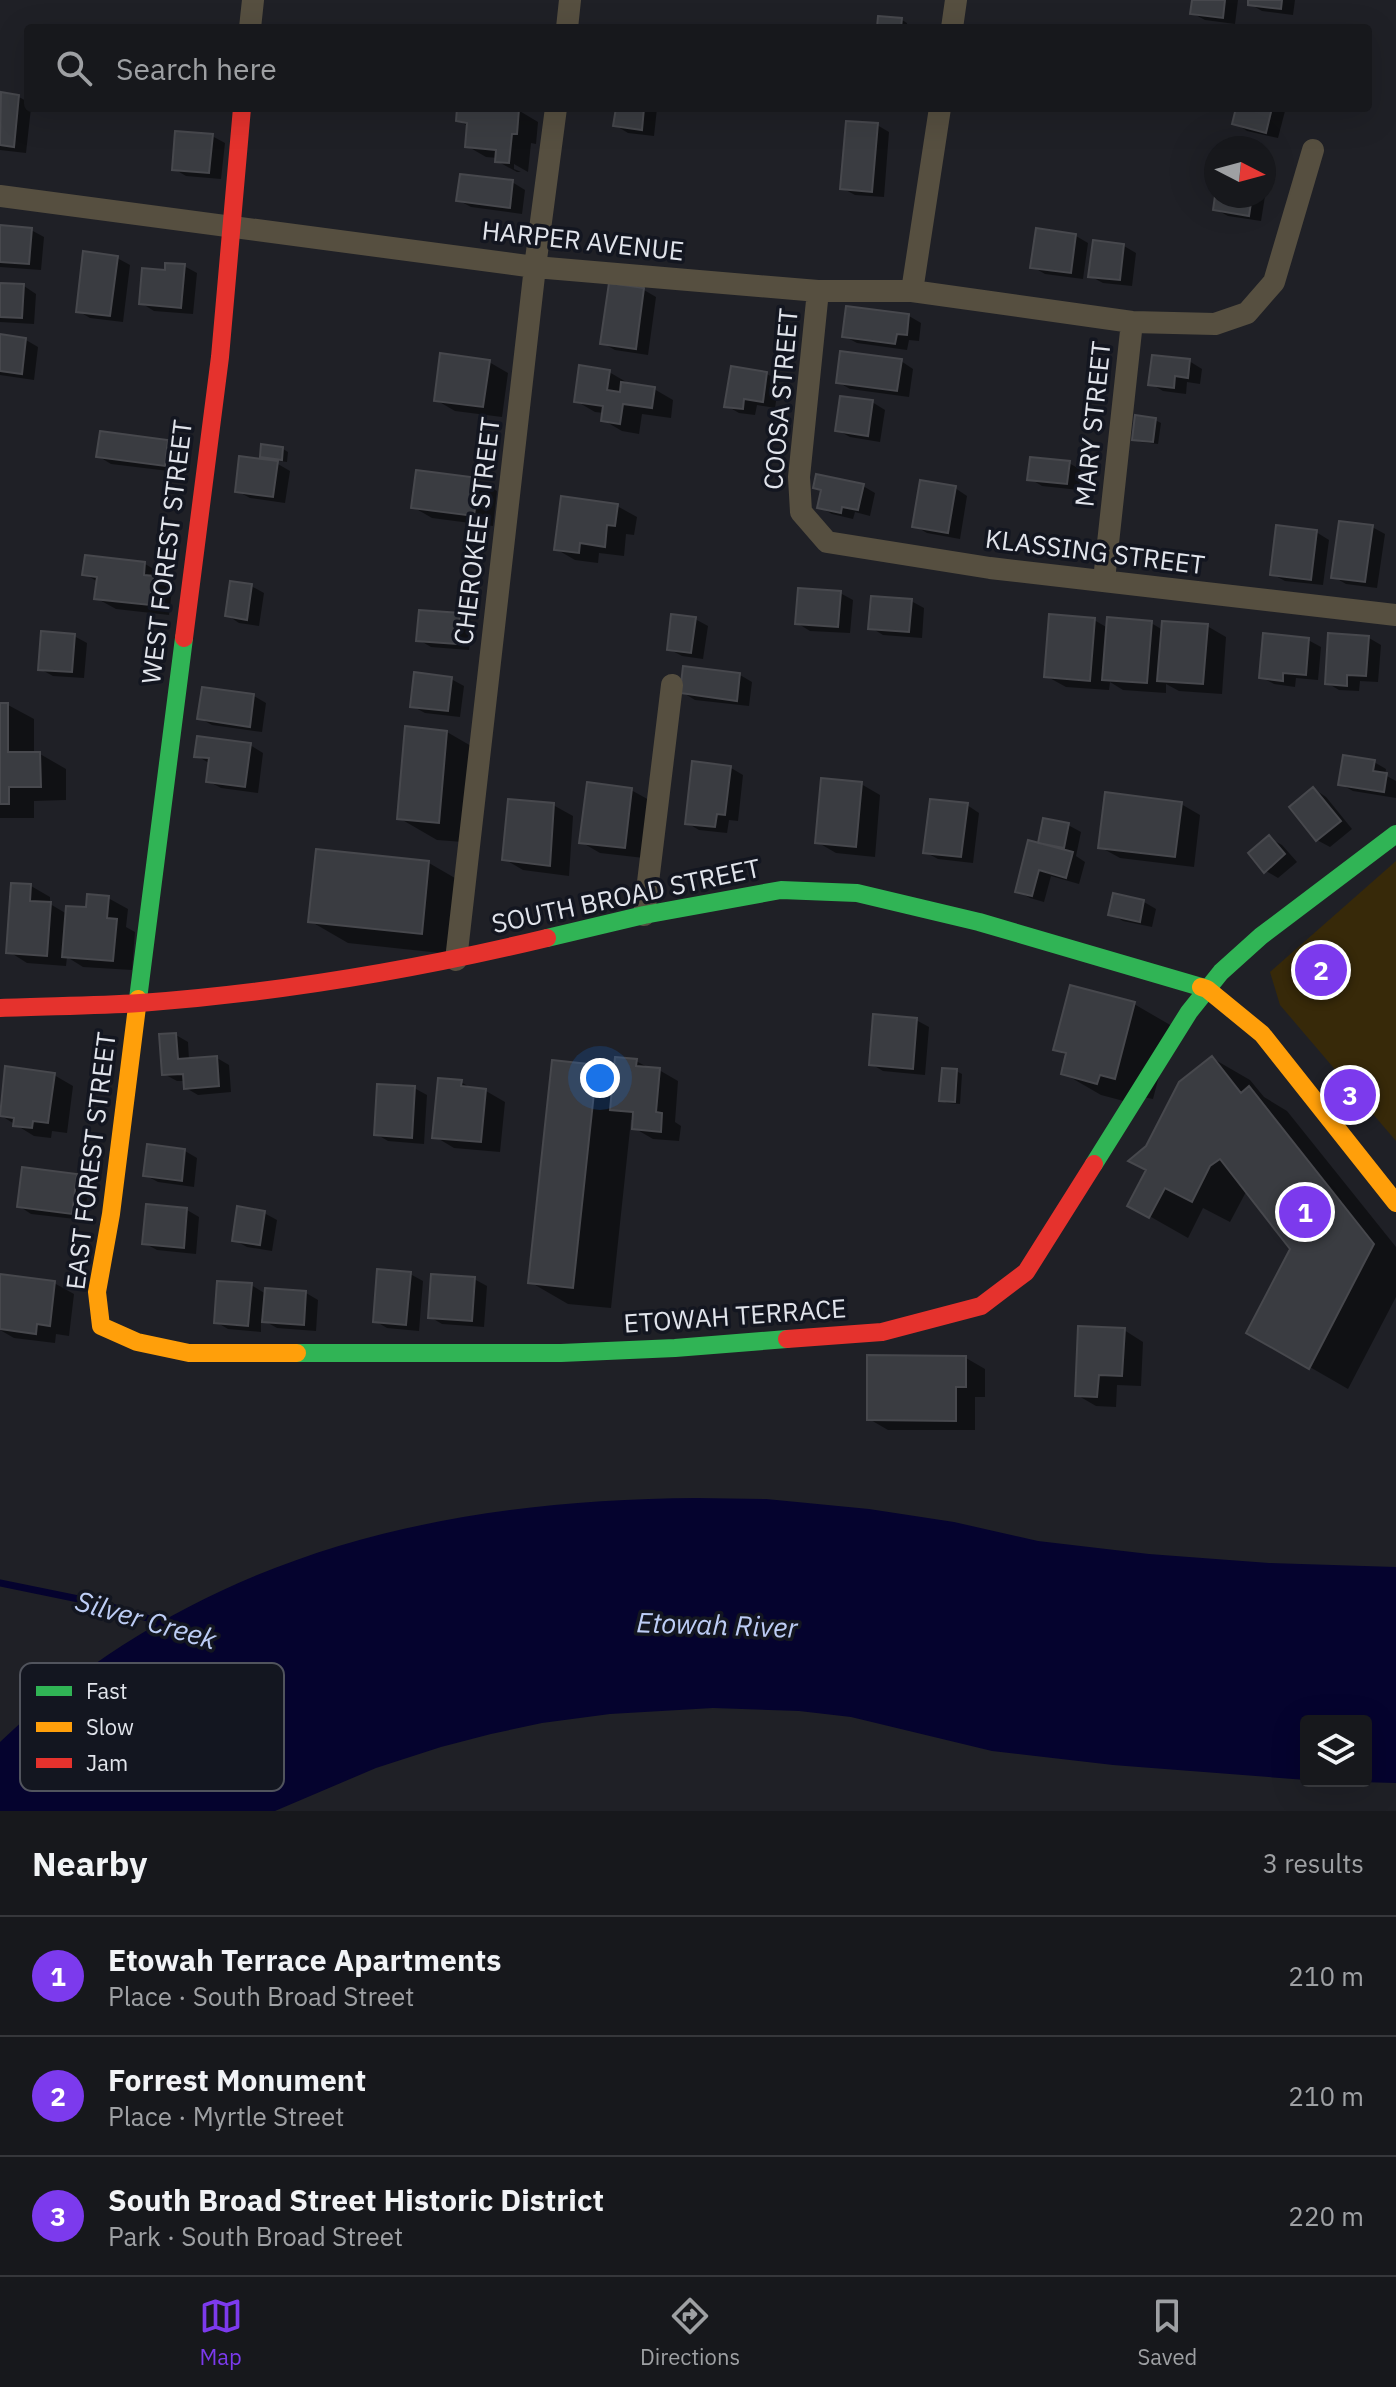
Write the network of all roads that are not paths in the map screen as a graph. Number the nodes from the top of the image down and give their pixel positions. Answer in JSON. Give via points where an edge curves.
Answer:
{"nodes":[{"id":1,"x":253,"y":0,"type":"edge"},
{"id":2,"x":570,"y":0,"type":"edge"},
{"id":3,"x":956,"y":0,"type":"edge"},
{"id":4,"x":250,"y":24,"type":"edge"},
{"id":5,"x":567,"y":24,"type":"edge"},
{"id":6,"x":953,"y":24,"type":"edge"},
{"id":7,"x":242,"y":112,"type":"edge"},
{"id":8,"x":555,"y":112,"type":"edge"},
{"id":9,"x":939,"y":112,"type":"edge"},
{"id":10,"x":1313,"y":150,"type":"dead end"},
{"id":11,"x":0,"y":196,"type":"edge"},
{"id":12,"x":230,"y":228,"type":"junction"},
{"id":13,"x":535,"y":267,"type":"junction"},
{"id":14,"x":818,"y":291,"type":"junction"},
{"id":15,"x":912,"y":291,"type":"junction"},
{"id":16,"x":1132,"y":322,"type":"junction"},
{"id":17,"x":801,"y":512,"type":"joint"},
{"id":18,"x":1104,"y":580,"type":"junction"},
{"id":19,"x":1396,"y":615,"type":"edge"},
{"id":20,"x":672,"y":685,"type":"dead end"},
{"id":21,"x":1396,"y":834,"type":"edge"},
{"id":22,"x":644,"y":915,"type":"junction"},
{"id":23,"x":456,"y":960,"type":"junction"},
{"id":24,"x":1207,"y":989,"type":"junction"},
{"id":25,"x":138,"y":1003,"type":"junction"},
{"id":26,"x":0,"y":1008,"type":"edge"},
{"id":27,"x":1396,"y":1203,"type":"edge"},
{"id":28,"x":101,"y":1326,"type":"joint"}],
"edges":[{"from":1,"to":4,"type":"street"},
{"from":2,"to":5,"type":"street"},
{"from":3,"to":6,"type":"street"},
{"from":7,"to":12,"type":"street","name":"WEST FOREST STREET"},
{"from":8,"to":13,"type":"street","name":"CHEROKEE STREET"},
{"from":9,"to":15,"type":"street"},
{"from":10,"to":16,"type":"street","name":"HARPER AVENUE","via":[[1274,282],[1247,313],[1215,324]]},
{"from":11,"to":12,"type":"street","name":"HARPER AVENUE"},
{"from":12,"to":13,"type":"street","name":"HARPER AVENUE"},
{"from":12,"to":25,"type":"street","name":"WEST FOREST STREET","via":[[220,357]]},
{"from":13,"to":14,"type":"street","name":"HARPER AVENUE"},
{"from":13,"to":23,"type":"street","name":"CHEROKEE STREET"},
{"from":14,"to":15,"type":"street","name":"HARPER AVENUE"},
{"from":14,"to":17,"type":"street","name":"COOSA STREET","via":[[799,477]]},
{"from":15,"to":16,"type":"street","name":"HARPER AVENUE"},
{"from":16,"to":18,"type":"street","name":"MARY STREET"},
{"from":17,"to":18,"type":"street","name":"KLASSING STREET","via":[[827,542]]},
{"from":18,"to":19,"type":"street","name":"KLASSING STREET"},
{"from":20,"to":22,"type":"street"},
{"from":21,"to":24,"type":"street","name":"ETOWAH TERRACE","via":[[1240,952]]},
{"from":22,"to":23,"type":"street","name":"SOUTH BROAD STREET"},
{"from":22,"to":24,"type":"street","name":"SOUTH BROAD STREET","via":[[781,890],[857,893],[979,922]]},
{"from":23,"to":25,"type":"street","name":"SOUTH BROAD STREET","via":[[262,991]]},
{"from":24,"to":27,"type":"street","name":"SOUTH BROAD STREET","via":[[1262,1034]]},
{"from":24,"to":28,"type":"street","name":"ETOWAH TERRACE","via":[[1026,1272],[981,1306],[882,1332],[561,1353],[189,1353],[137,1342]]},
{"from":25,"to":26,"type":"street","name":"SOUTH BROAD STREET"},
{"from":25,"to":28,"type":"street","name":"EAST FOREST STREET","via":[[97,1292]]}]}
